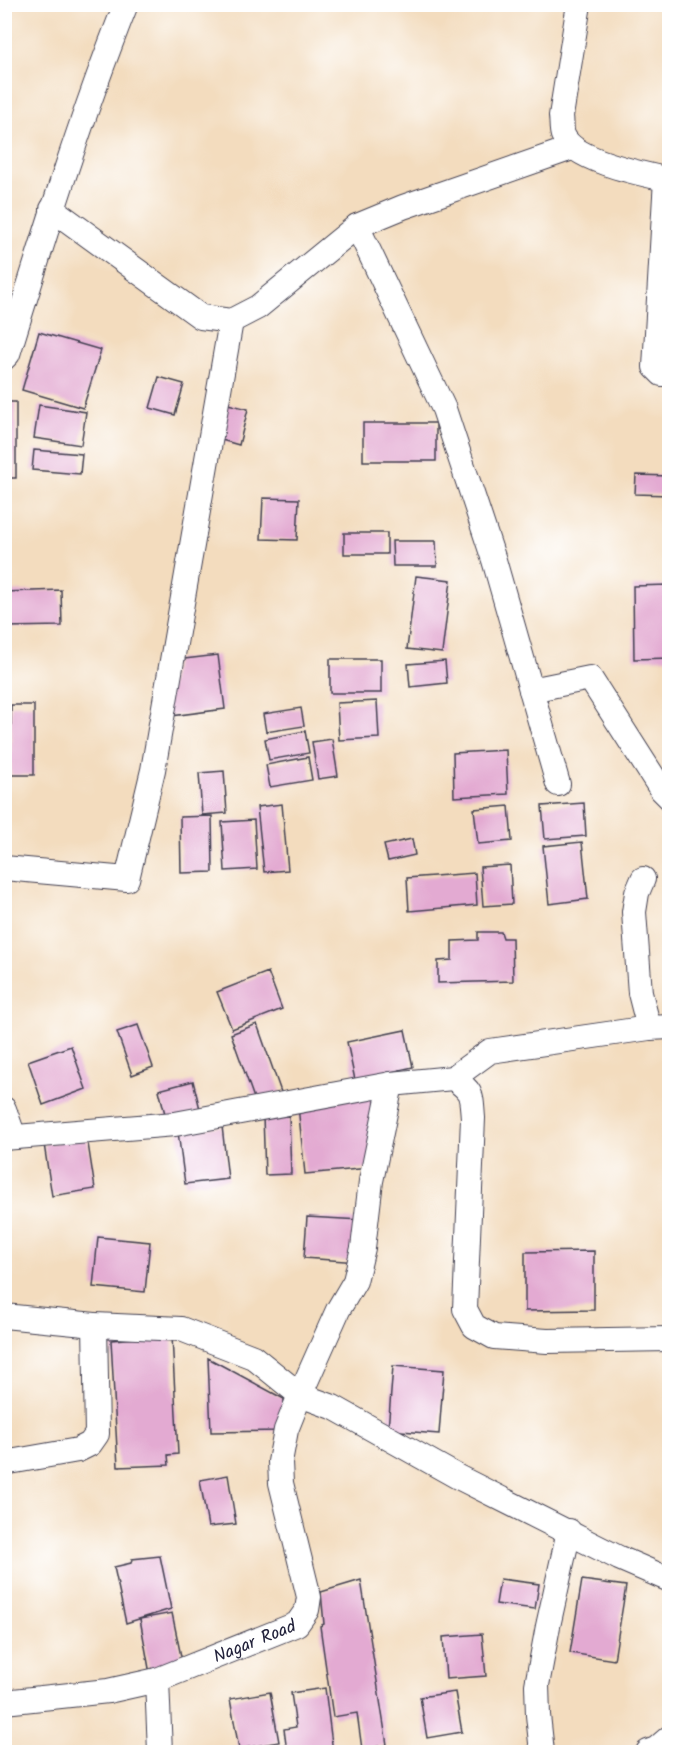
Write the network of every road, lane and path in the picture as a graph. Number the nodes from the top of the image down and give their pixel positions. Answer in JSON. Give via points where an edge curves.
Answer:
{"nodes":[{"id":1,"x":126,"y":4,"type":"edge"},
{"id":2,"x":579,"y":4,"type":"edge"},
{"id":3,"x":572,"y":148,"type":"junction"},
{"id":4,"x":668,"y":180,"type":"edge"},
{"id":5,"x":52,"y":209,"type":"junction"},
{"id":6,"x":357,"y":226,"type":"junction"},
{"id":7,"x":231,"y":321,"type":"junction"},
{"id":8,"x":4,"y":358,"type":"edge"},
{"id":9,"x":669,"y":374,"type":"edge"},
{"id":10,"x":531,"y":690,"type":"junction"},
{"id":11,"x":558,"y":784,"type":"dead end"},
{"id":12,"x":669,"y":798,"type":"edge"},
{"id":13,"x":4,"y":868,"type":"edge"},
{"id":14,"x":643,"y":879,"type":"dead end"},
{"id":15,"x":659,"y":1028,"type":"edge"},
{"id":16,"x":453,"y":1078,"type":"junction"},
{"id":17,"x":391,"y":1084,"type":"junction"},
{"id":18,"x":4,"y":1109,"type":"edge"},
{"id":19,"x":9,"y":1137,"type":"edge"},
{"id":20,"x":4,"y":1316,"type":"edge"},
{"id":21,"x":95,"y":1324,"type":"junction"},
{"id":22,"x":669,"y":1339,"type":"edge"},
{"id":23,"x":300,"y":1395,"type":"junction"},
{"id":24,"x":4,"y":1463,"type":"edge"},
{"id":25,"x":568,"y":1531,"type":"junction"},
{"id":26,"x":669,"y":1580,"type":"edge"},
{"id":27,"x":157,"y":1680,"type":"junction"},
{"id":28,"x":4,"y":1702,"type":"edge"},
{"id":29,"x":669,"y":1737,"type":"edge"},
{"id":30,"x":160,"y":1752,"type":"edge"},
{"id":31,"x":542,"y":1752,"type":"edge"},
{"id":32,"x":648,"y":1752,"type":"edge"}],
"edges":[{"from":1,"to":5,"type":"street"},
{"from":2,"to":3,"type":"street","via":[[561,116],[562,134]]},
{"from":3,"to":4,"type":"street","via":[[611,165]]},
{"from":3,"to":6,"type":"street"},
{"from":4,"to":9,"type":"street","via":[[655,367],[662,374]]},
{"from":5,"to":7,"type":"street","via":[[201,316]]},
{"from":5,"to":8,"type":"street"},
{"from":6,"to":7,"type":"street","via":[[258,307]]},
{"from":6,"to":10,"type":"street","via":[[444,409],[494,560]]},
{"from":7,"to":13,"type":"street","via":[[153,770],[127,879]]},
{"from":10,"to":11,"type":"street"},
{"from":10,"to":12,"type":"street","via":[[590,678]]},
{"from":14,"to":15,"type":"street","via":[[634,912],[640,993]]},
{"from":15,"to":16,"type":"street","via":[[490,1051]]},
{"from":16,"to":17,"type":"street"},
{"from":16,"to":22,"type":"street","via":[[468,1088],[473,1118],[465,1309],[474,1326],[494,1337],[547,1341]]},
{"from":17,"to":19,"type":"street","via":[[175,1124]]},
{"from":17,"to":23,"type":"street","name":"Nagar Road","via":[[355,1281]]},
{"from":18,"to":19,"type":"street"},
{"from":20,"to":21,"type":"street"},
{"from":21,"to":23,"type":"street","via":[[181,1329],[253,1357]]},
{"from":21,"to":24,"type":"street","via":[[97,1434],[90,1444],[78,1450]]},
{"from":23,"to":25,"type":"street","via":[[333,1407],[458,1477]]},
{"from":23,"to":27,"type":"street","name":"Nagar Road","via":[[286,1430],[280,1462],[281,1483],[309,1597],[307,1610],[297,1624]]},
{"from":25,"to":26,"type":"street"},
{"from":25,"to":31,"type":"street","via":[[537,1685]]},
{"from":27,"to":28,"type":"street","name":"Nagar Road","via":[[108,1691]]},
{"from":27,"to":30,"type":"street"},
{"from":29,"to":32,"type":"street"}]}
